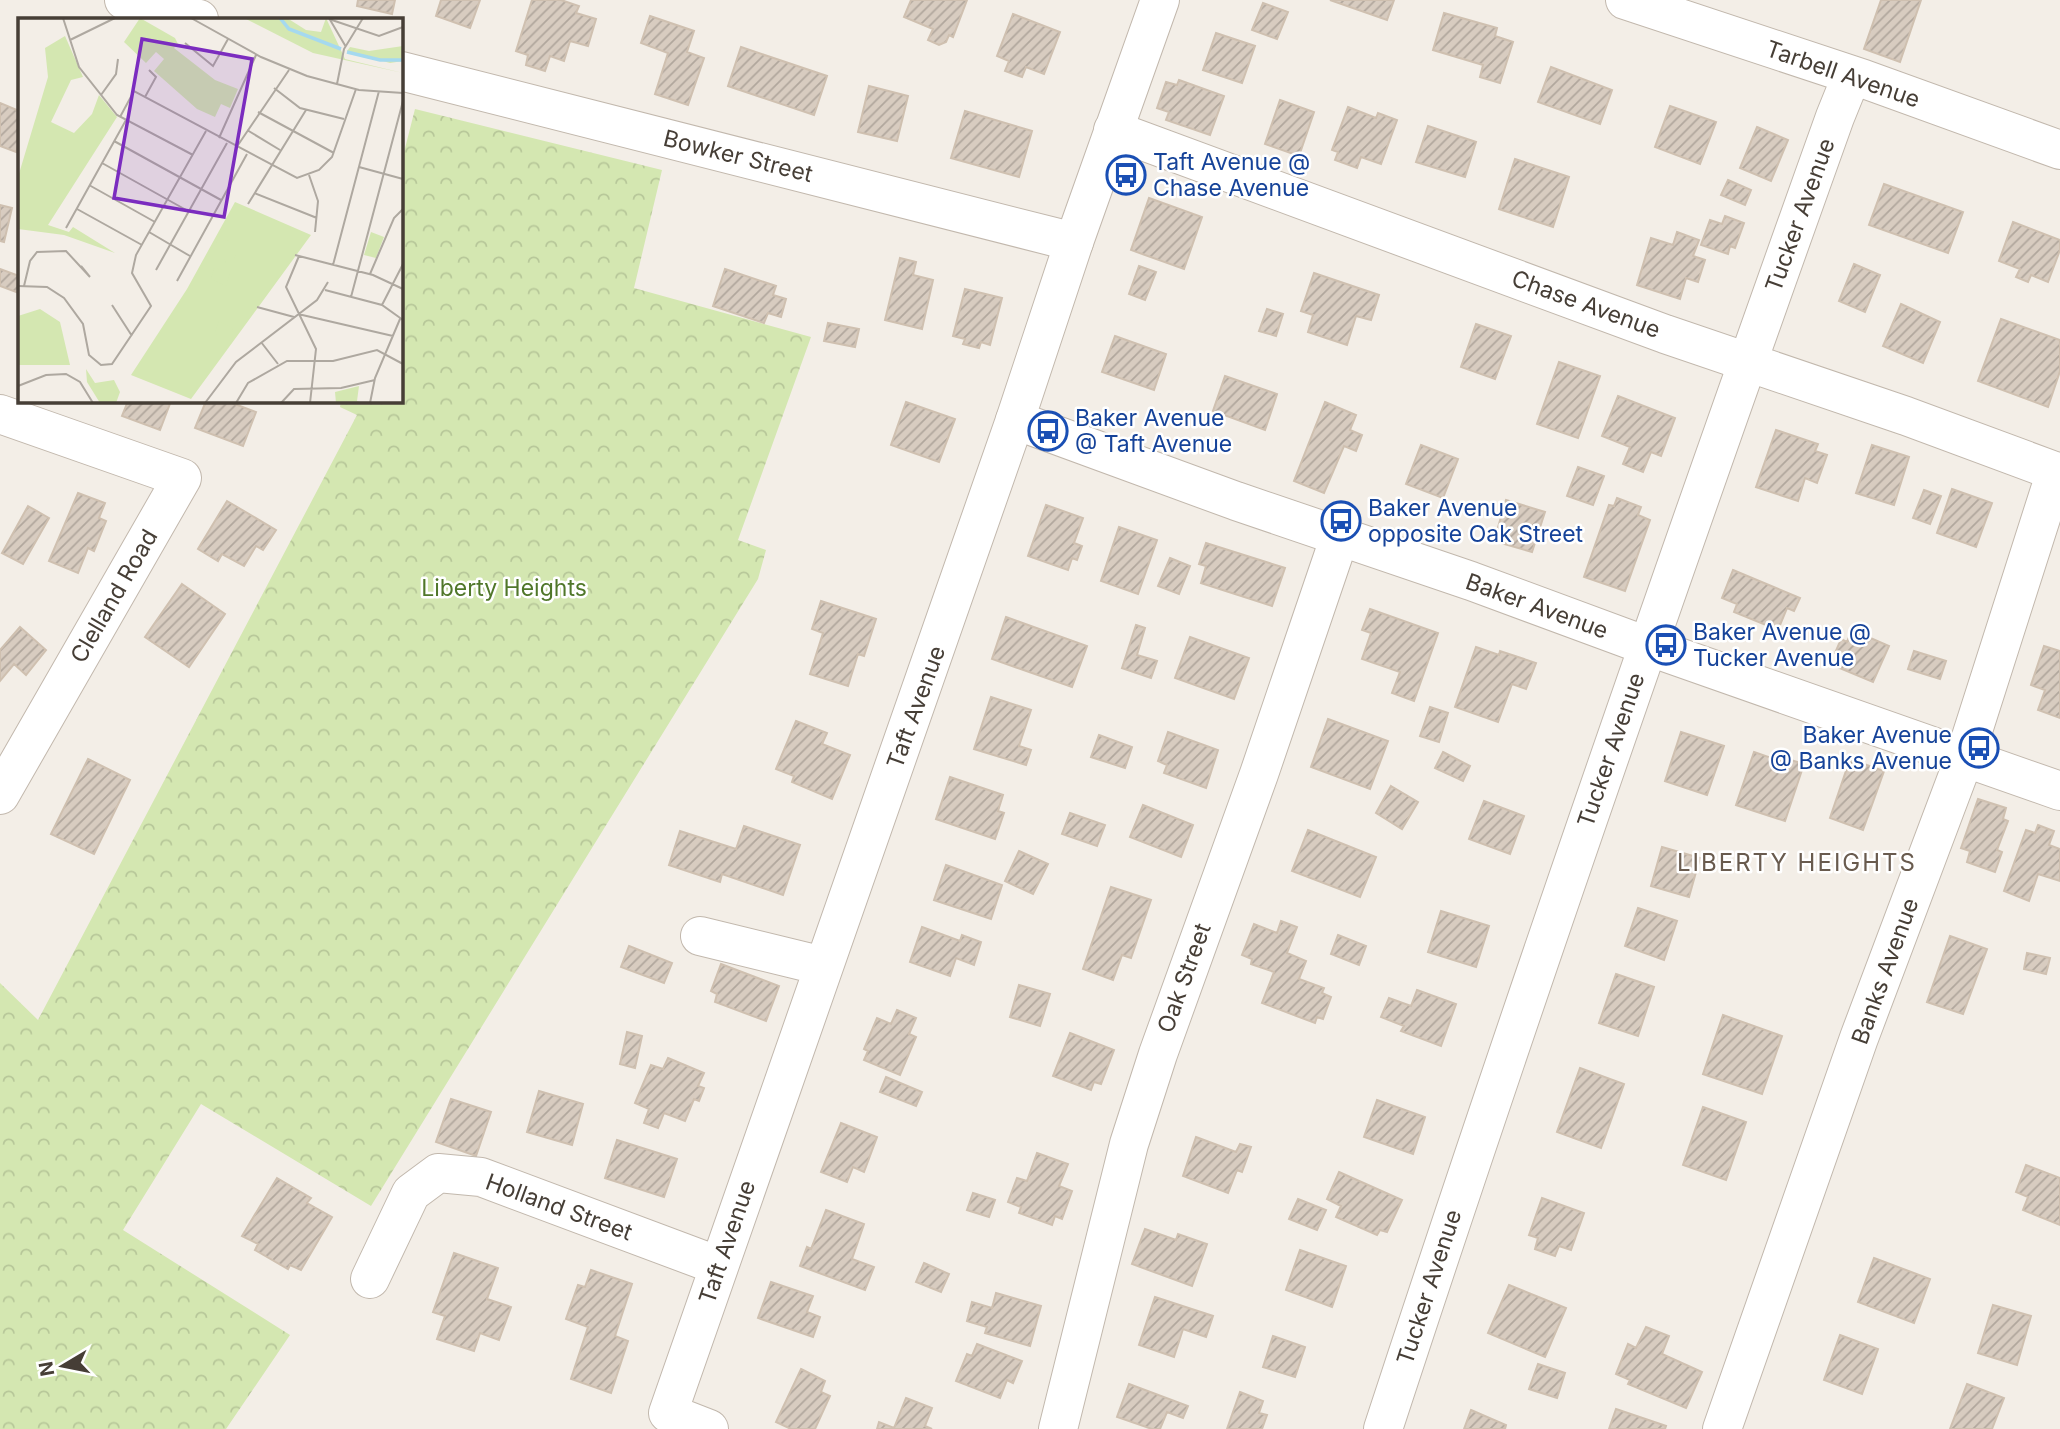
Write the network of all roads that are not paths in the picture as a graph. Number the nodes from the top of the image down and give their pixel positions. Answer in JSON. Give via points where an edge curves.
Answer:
{"nodes":[{"id":1,"x":124,"y":0,"type":"edge"},
{"id":2,"x":1625,"y":0,"type":"edge"},
{"id":3,"x":1153,"y":2,"type":"edge"},
{"id":4,"x":195,"y":18,"type":"edge"},
{"id":5,"x":402,"y":71,"type":"edge"},
{"id":6,"x":1852,"y":75,"type":"junction"},
{"id":7,"x":1114,"y":130,"type":"junction"},
{"id":8,"x":2060,"y":150,"type":"edge"},
{"id":9,"x":1074,"y":242,"type":"junction"},
{"id":10,"x":1747,"y":362,"type":"junction"},
{"id":11,"x":0,"y":414,"type":"edge"},
{"id":12,"x":1015,"y":420,"type":"junction"},
{"id":13,"x":2058,"y":472,"type":"edge"},
{"id":14,"x":1340,"y":536,"type":"junction"},
{"id":15,"x":1647,"y":646,"type":"junction"},
{"id":16,"x":1964,"y":759,"type":"junction"},
{"id":17,"x":2060,"y":792,"type":"edge"},
{"id":18,"x":0,"y":795,"type":"edge"},
{"id":19,"x":700,"y":936,"type":"dead end"},
{"id":20,"x":823,"y":966,"type":"junction"},
{"id":21,"x":719,"y":1266,"type":"junction"},
{"id":22,"x":370,"y":1279,"type":"dead end"},
{"id":23,"x":709,"y":1429,"type":"edge"},
{"id":24,"x":1058,"y":1429,"type":"edge"},
{"id":25,"x":1383,"y":1429,"type":"edge"},
{"id":26,"x":1722,"y":1429,"type":"edge"}],
"edges":[{"from":1,"to":4,"type":"street"},
{"from":2,"to":6,"type":"street","name":"Tarbell Avenue"},
{"from":3,"to":7,"type":"street","name":"Taft Avenue"},
{"from":5,"to":9,"type":"street","name":"Bowker Street"},
{"from":6,"to":8,"type":"street","name":"Tarbell Avenue"},
{"from":6,"to":10,"type":"street","name":"Tucker Avenue"},
{"from":7,"to":9,"type":"street","name":"Taft Avenue"},
{"from":7,"to":10,"type":"street","name":"Chase Avenue"},
{"from":9,"to":12,"type":"street","name":"Taft Avenue"},
{"from":10,"to":13,"type":"street","name":"Chase Avenue"},
{"from":10,"to":15,"type":"street","name":"Tucker Avenue"},
{"from":11,"to":18,"type":"street","name":"Clelland Road","via":[[182,478]]},
{"from":12,"to":14,"type":"street","name":"Baker Avenue"},
{"from":12,"to":20,"type":"street","name":"Taft Avenue"},
{"from":13,"to":16,"type":"street","name":"Banks Avenue"},
{"from":14,"to":15,"type":"street","name":"Baker Avenue"},
{"from":14,"to":24,"type":"street","name":"Oak Street","via":[[1157,1054],[1129,1144]]},
{"from":15,"to":16,"type":"street","name":"Baker Avenue"},
{"from":15,"to":25,"type":"street","name":"Tucker Avenue"},
{"from":16,"to":17,"type":"street","name":"Baker Avenue"},
{"from":16,"to":26,"type":"street","name":"Banks Avenue","via":[[1859,1038]]},
{"from":19,"to":20,"type":"street"},
{"from":20,"to":21,"type":"street","name":"Taft Avenue"},
{"from":21,"to":22,"type":"street","name":"Holland Street","via":[[481,1177],[438,1173],[411,1193]]},
{"from":21,"to":23,"type":"street","name":"Taft Avenue","via":[[668,1413]]}]}
